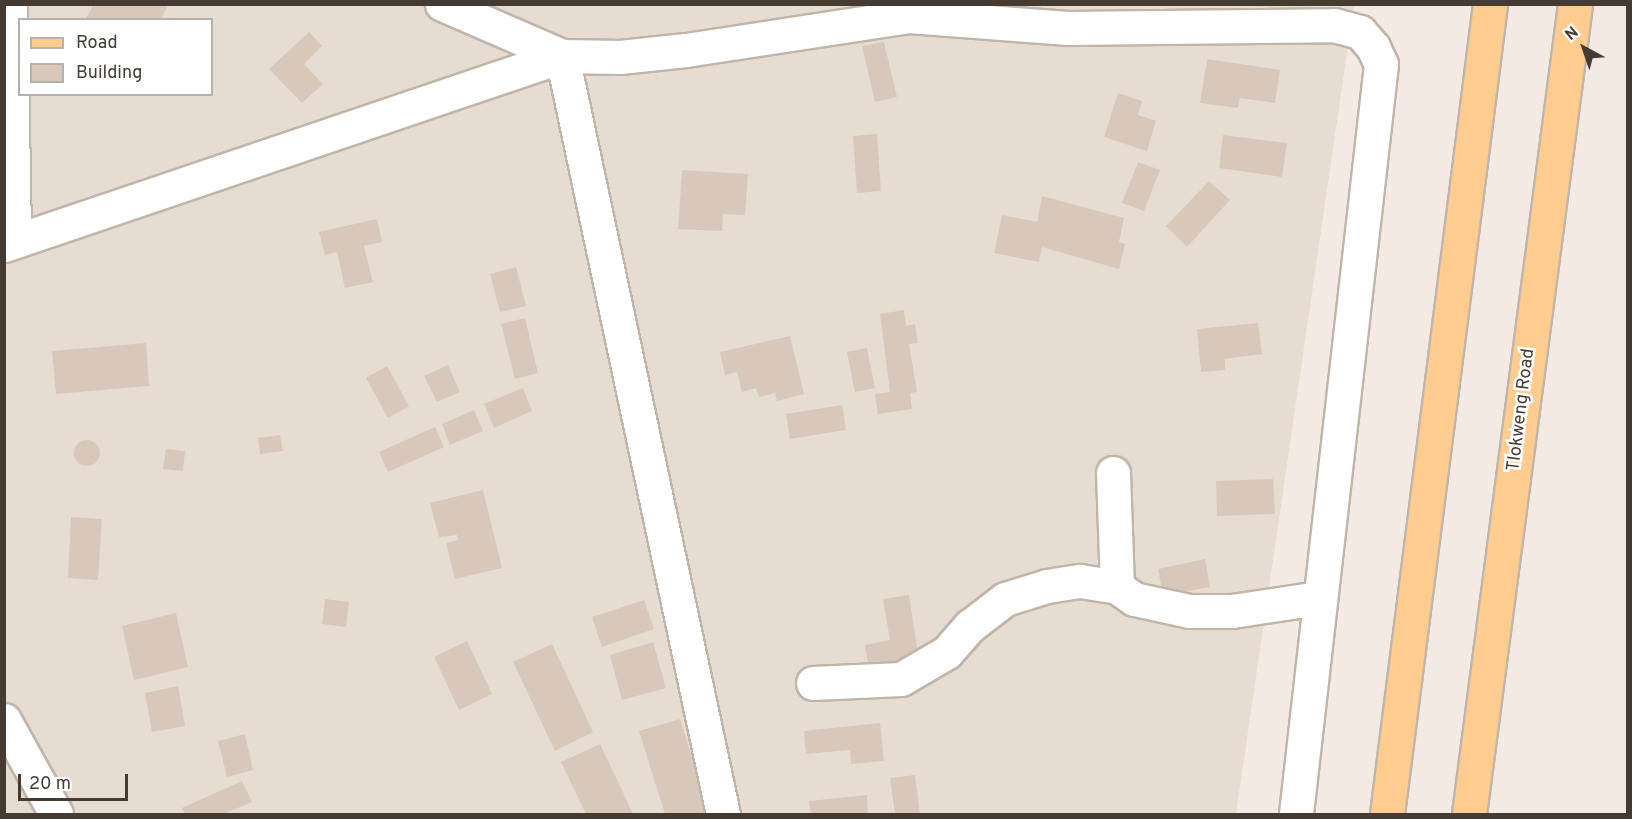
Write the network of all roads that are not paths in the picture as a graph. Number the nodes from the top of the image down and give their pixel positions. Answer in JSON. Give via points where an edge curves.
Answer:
{"nodes":[{"id":1,"x":10,"y":4,"type":"edge"},
{"id":2,"x":442,"y":4,"type":"edge"},
{"id":3,"x":810,"y":4,"type":"edge"},
{"id":4,"x":1490,"y":4,"type":"edge"},
{"id":5,"x":1575,"y":4,"type":"edge"},
{"id":6,"x":966,"y":11,"type":"edge"},
{"id":7,"x":777,"y":35,"type":"junction"},
{"id":8,"x":562,"y":56,"type":"junction"},
{"id":9,"x":9,"y":243,"type":"edge"},
{"id":10,"x":1113,"y":473,"type":"dead end"},
{"id":11,"x":1118,"y":587,"type":"junction"},
{"id":12,"x":1318,"y":598,"type":"junction"},
{"id":13,"x":813,"y":683,"type":"dead end"},
{"id":14,"x":4,"y":720,"type":"edge"},
{"id":15,"x":56,"y":814,"type":"edge"},
{"id":16,"x":723,"y":814,"type":"edge"},
{"id":17,"x":1296,"y":814,"type":"edge"},
{"id":18,"x":1387,"y":814,"type":"edge"},
{"id":19,"x":1469,"y":814,"type":"edge"}],
"edges":[{"from":1,"to":9,"type":"street"},
{"from":2,"to":8,"type":"street"},
{"from":3,"to":7,"type":"street"},
{"from":4,"to":18,"type":"main road"},
{"from":5,"to":19,"type":"main road","name":"Tlokweng Road"},
{"from":6,"to":7,"type":"street"},
{"from":6,"to":12,"type":"street","via":[[1068,28],[1334,25],[1360,32],[1373,47],[1381,64]]},
{"from":7,"to":8,"type":"street","via":[[620,57]]},
{"from":8,"to":9,"type":"street"},
{"from":8,"to":16,"type":"street"},
{"from":10,"to":11,"type":"street"},
{"from":11,"to":12,"type":"street","via":[[1134,600],[1189,611],[1232,611]]},
{"from":11,"to":13,"type":"street","via":[[1080,581],[1005,599],[970,626],[947,652],[901,679]]},
{"from":12,"to":17,"type":"street"},
{"from":14,"to":15,"type":"street"}]}
